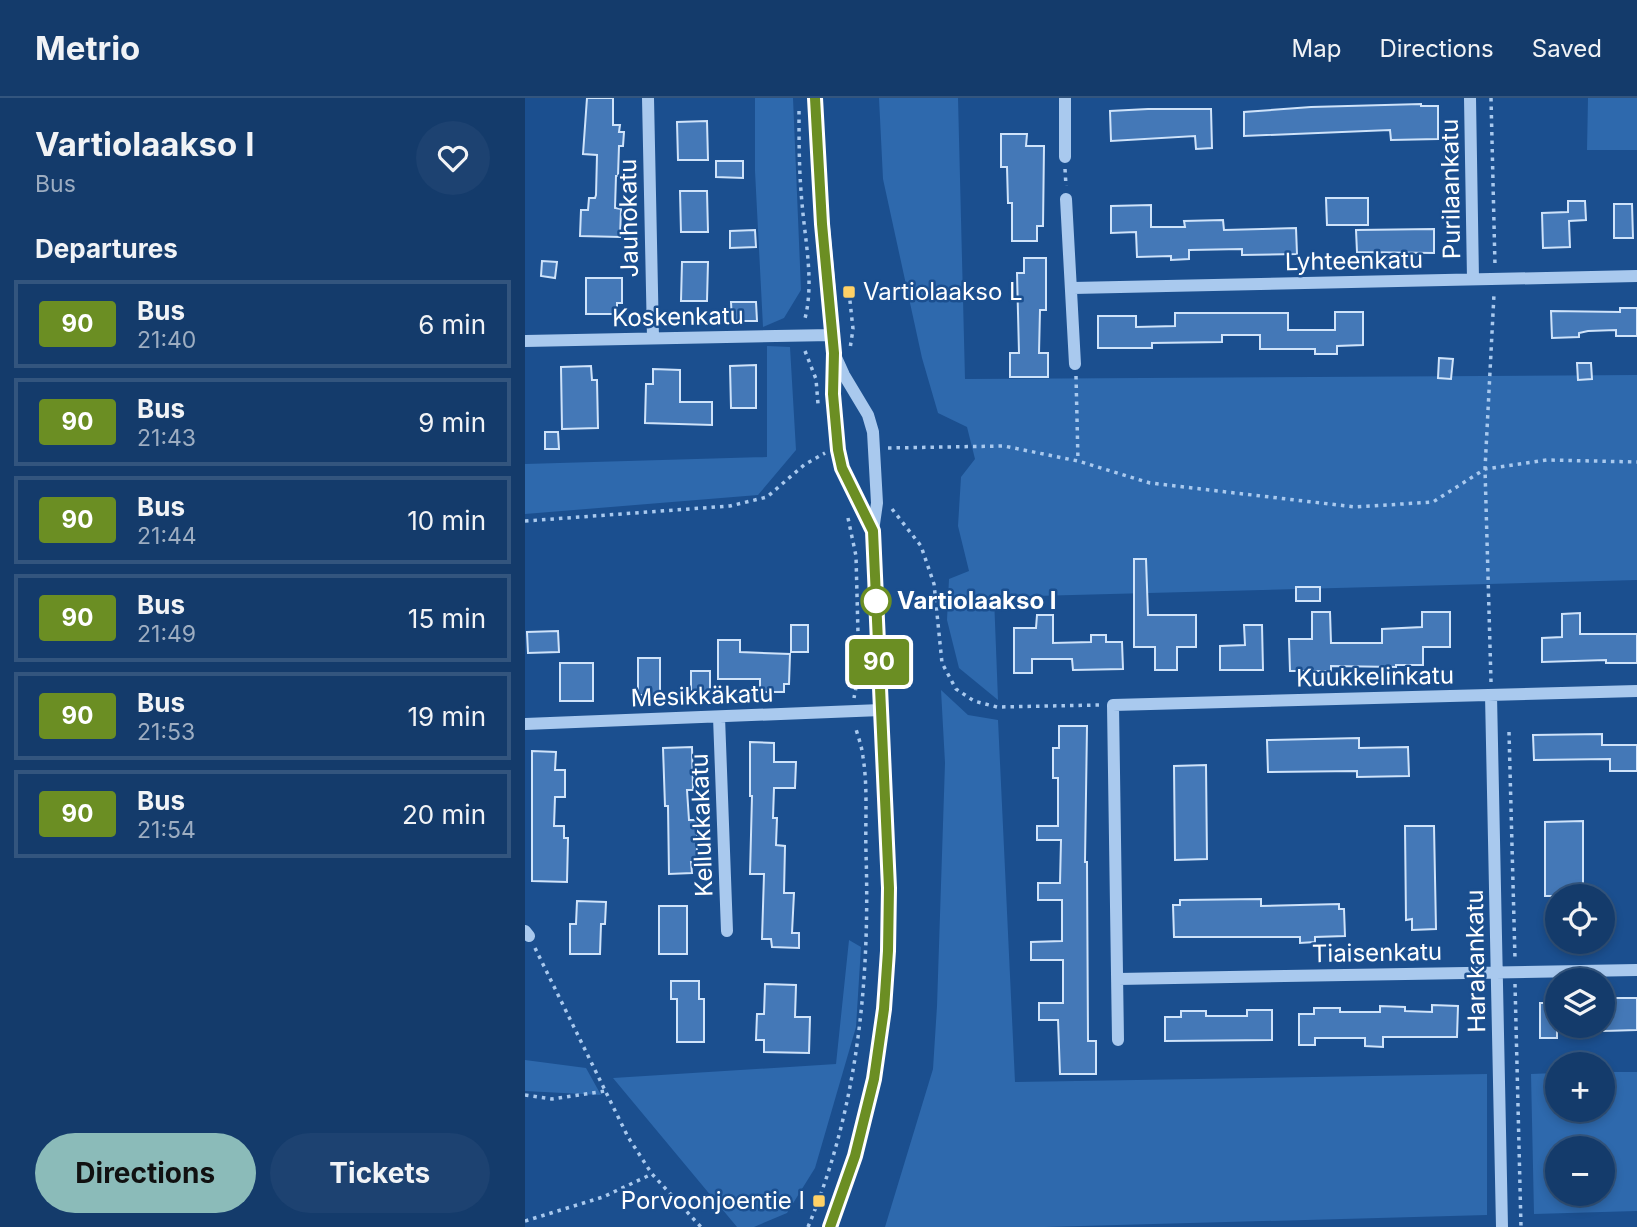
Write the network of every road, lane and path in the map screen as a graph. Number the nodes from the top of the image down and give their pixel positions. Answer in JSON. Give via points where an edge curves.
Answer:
{"nodes":[{"id":1,"x":648,"y":98,"type":"edge"},
{"id":2,"x":815,"y":98,"type":"edge"},
{"id":3,"x":1065,"y":98,"type":"edge"},
{"id":4,"x":1470,"y":98,"type":"edge"},
{"id":5,"x":1491,"y":98,"type":"edge"},
{"id":6,"x":799,"y":110,"type":"dead end"},
{"id":7,"x":1065,"y":157,"type":"joint"},
{"id":8,"x":1066,"y":199,"type":"joint"},
{"id":9,"x":1637,"y":276,"type":"edge"},
{"id":10,"x":1473,"y":279,"type":"junction"},
{"id":11,"x":1495,"y":279,"type":"junction"},
{"id":12,"x":1073,"y":288,"type":"junction"},
{"id":13,"x":849,"y":292,"type":"dead end"},
{"id":14,"x":832,"y":335,"type":"junction"},
{"id":15,"x":803,"y":336,"type":"junction"},
{"id":16,"x":653,"y":338,"type":"junction"},
{"id":17,"x":525,"y":341,"type":"edge"},
{"id":18,"x":850,"y":352,"type":"dead end"},
{"id":19,"x":834,"y":353,"type":"junction"},
{"id":20,"x":1075,"y":364,"type":"joint"},
{"id":21,"x":818,"y":407,"type":"dead end"},
{"id":22,"x":886,"y":438,"type":"dead end"},
{"id":23,"x":820,"y":443,"type":"dead end"},
{"id":24,"x":888,"y":448,"type":"junction"},
{"id":25,"x":889,"y":459,"type":"dead end"},
{"id":26,"x":1078,"y":461,"type":"junction"},
{"id":27,"x":1637,"y":462,"type":"edge"},
{"id":28,"x":824,"y":464,"type":"dead end"},
{"id":29,"x":804,"y":465,"type":"dead end"},
{"id":30,"x":1485,"y":469,"type":"junction"},
{"id":31,"x":891,"y":502,"type":"dead end"},
{"id":32,"x":847,"y":513,"type":"dead end"},
{"id":33,"x":525,"y":521,"type":"edge"},
{"id":34,"x":873,"y":531,"type":"junction"},
{"id":35,"x":1637,"y":691,"type":"edge"},
{"id":36,"x":1491,"y":695,"type":"junction"},
{"id":37,"x":1113,"y":705,"type":"junction"},
{"id":38,"x":881,"y":710,"type":"junction"},
{"id":39,"x":853,"y":711,"type":"junction"},
{"id":40,"x":719,"y":717,"type":"junction"},
{"id":41,"x":525,"y":724,"type":"edge"},
{"id":42,"x":1509,"y":729,"type":"dead end"},
{"id":43,"x":727,"y":931,"type":"dead end"},
{"id":44,"x":527,"y":934,"type":"edge"},
{"id":45,"x":1637,"y":970,"type":"edge"},
{"id":46,"x":1497,"y":972,"type":"junction"},
{"id":47,"x":1515,"y":972,"type":"junction"},
{"id":48,"x":1118,"y":979,"type":"junction"},
{"id":49,"x":1118,"y":1040,"type":"dead end"},
{"id":50,"x":605,"y":1091,"type":"junction"},
{"id":51,"x":525,"y":1095,"type":"edge"},
{"id":52,"x":652,"y":1174,"type":"junction"},
{"id":53,"x":525,"y":1221,"type":"edge"},
{"id":54,"x":701,"y":1227,"type":"edge"},
{"id":55,"x":808,"y":1227,"type":"edge"},
{"id":56,"x":830,"y":1227,"type":"edge"},
{"id":57,"x":1502,"y":1227,"type":"edge"},
{"id":58,"x":1521,"y":1227,"type":"edge"}],
"edges":[{"from":1,"to":16,"type":"street","name":"Jauhokatu"},
{"from":2,"to":14,"type":"street"},
{"from":3,"to":7,"type":"street"},
{"from":4,"to":10,"type":"street","name":"Purilaankatu"},
{"from":5,"to":11,"type":"path"},
{"from":6,"to":15,"type":"path","via":[[808,297]]},
{"from":7,"to":8,"type":"path"},
{"from":8,"to":12,"type":"street"},
{"from":9,"to":11,"type":"street","name":"Lyhteenkatu"},
{"from":10,"to":11,"type":"street","name":"Lyhteenkatu"},
{"from":10,"to":12,"type":"street","name":"Lyhteenkatu"},
{"from":11,"to":30,"type":"path"},
{"from":12,"to":20,"type":"street"},
{"from":13,"to":18,"type":"path"},
{"from":14,"to":15,"type":"street","name":"Koskenkatu"},
{"from":14,"to":19,"type":"street"},
{"from":15,"to":16,"type":"street","name":"Koskenkatu"},
{"from":15,"to":21,"type":"path","via":[[816,379]]},
{"from":16,"to":17,"type":"street","name":"Koskenkatu"},
{"from":19,"to":34,"type":"street","via":[[833,394],[842,468]]},
{"from":19,"to":34,"type":"street","via":[[873,432],[877,503]]},
{"from":20,"to":26,"type":"path"},
{"from":22,"to":24,"type":"path"},
{"from":23,"to":28,"type":"path"},
{"from":24,"to":25,"type":"path"},
{"from":24,"to":26,"type":"path","via":[[1003,446]]},
{"from":26,"to":30,"type":"path","via":[[1150,482],[1355,507],[1433,502]]},
{"from":27,"to":30,"type":"path","via":[[1547,460]]},
{"from":29,"to":33,"type":"path","via":[[767,497],[730,506]]},
{"from":30,"to":36,"type":"path"},
{"from":31,"to":37,"type":"path","via":[[921,546],[934,584],[942,663],[956,689],[974,701],[997,707]]},
{"from":32,"to":39,"type":"path","via":[[856,556],[859,672]]},
{"from":34,"to":38,"type":"street"},
{"from":35,"to":36,"type":"street","name":"Kuukkelinkatu"},
{"from":36,"to":37,"type":"street","name":"Kuukkelinkatu"},
{"from":36,"to":46,"type":"street","name":"Harakankatu"},
{"from":37,"to":48,"type":"street"},
{"from":38,"to":39,"type":"street","name":"Mesikkäkatu"},
{"from":38,"to":56,"type":"street","via":[[889,888],[884,1009],[874,1079]]},
{"from":39,"to":40,"type":"street","name":"Mesikkäkatu"},
{"from":39,"to":55,"type":"path","via":[[863,757],[868,918],[861,1026],[832,1161]]},
{"from":40,"to":41,"type":"street","name":"Mesikkäkatu"},
{"from":40,"to":43,"type":"street","name":"Kellukkakatu"},
{"from":42,"to":47,"type":"path"},
{"from":44,"to":50,"type":"path"},
{"from":45,"to":47,"type":"street","name":"Tiaisenkatu"},
{"from":46,"to":47,"type":"street","name":"Tiaisenkatu"},
{"from":46,"to":48,"type":"street","name":"Tiaisenkatu"},
{"from":46,"to":57,"type":"street","name":"Harakankatu"},
{"from":47,"to":58,"type":"path"},
{"from":48,"to":49,"type":"street"},
{"from":50,"to":51,"type":"path","via":[[552,1099]]},
{"from":50,"to":52,"type":"path"},
{"from":52,"to":53,"type":"path","via":[[603,1197]]},
{"from":52,"to":54,"type":"path"}]}
